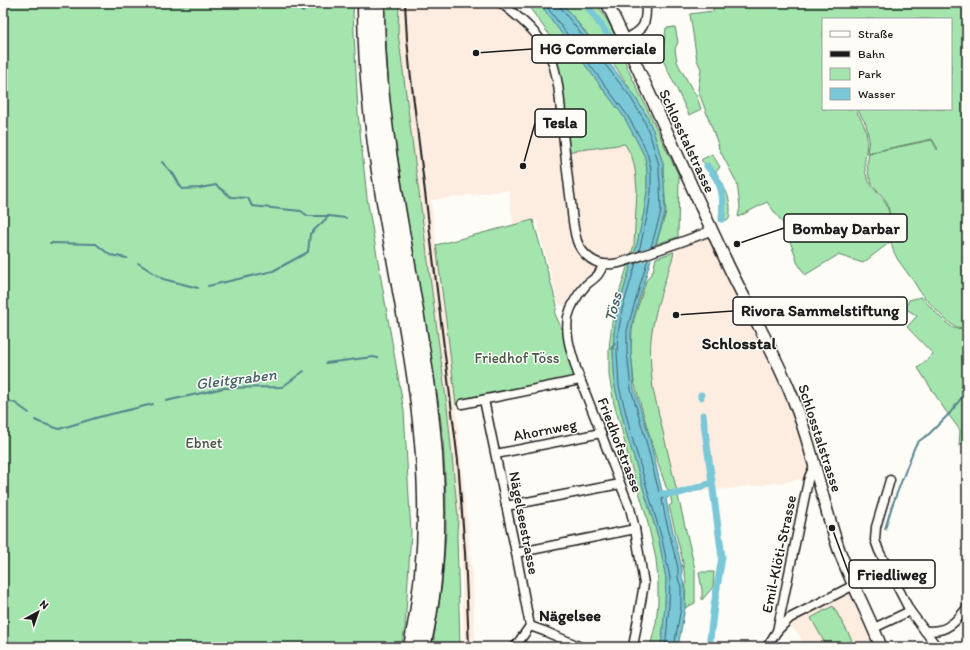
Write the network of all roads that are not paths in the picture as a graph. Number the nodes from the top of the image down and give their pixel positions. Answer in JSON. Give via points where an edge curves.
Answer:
{"nodes":[{"id":1,"x":365,"y":3,"type":"edge"},
{"id":2,"x":377,"y":3,"type":"edge"},
{"id":3,"x":501,"y":3,"type":"edge"},
{"id":4,"x":607,"y":3,"type":"edge"},
{"id":5,"x":646,"y":3,"type":"edge"},
{"id":6,"x":624,"y":40,"type":"junction"},
{"id":7,"x":712,"y":230,"type":"junction"},
{"id":8,"x":603,"y":264,"type":"junction"},
{"id":9,"x":580,"y":380,"type":"junction"},
{"id":10,"x":484,"y":400,"type":"junction"},
{"id":11,"x":462,"y":404,"type":"dead end"},
{"id":12,"x":601,"y":433,"type":"junction"},
{"id":13,"x":496,"y":454,"type":"junction"},
{"id":14,"x":815,"y":466,"type":"junction"},
{"id":15,"x":890,"y":480,"type":"dead end"},
{"id":16,"x":620,"y":484,"type":"junction"},
{"id":17,"x":506,"y":506,"type":"junction"},
{"id":18,"x":635,"y":529,"type":"junction"},
{"id":19,"x":516,"y":553,"type":"junction"},
{"id":20,"x":854,"y":585,"type":"junction"},
{"id":21,"x":967,"y":608,"type":"edge"},
{"id":22,"x":910,"y":611,"type":"junction"},
{"id":23,"x":530,"y":626,"type":"junction"},
{"id":24,"x":874,"y":628,"type":"junction"},
{"id":25,"x":777,"y":631,"type":"junction"},
{"id":26,"x":925,"y":631,"type":"junction"},
{"id":27,"x":410,"y":647,"type":"edge"},
{"id":28,"x":423,"y":647,"type":"edge"},
{"id":29,"x":515,"y":647,"type":"edge"},
{"id":30,"x":581,"y":647,"type":"edge"},
{"id":31,"x":633,"y":647,"type":"edge"},
{"id":32,"x":767,"y":647,"type":"edge"},
{"id":33,"x":881,"y":647,"type":"edge"},
{"id":34,"x":937,"y":647,"type":"edge"}],
"edges":[{"from":1,"to":27,"type":"highway","via":[[366,58],[372,123],[414,375],[424,463],[423,568]]},
{"from":2,"to":28,"type":"highway","via":[[378,57],[385,128],[425,362],[436,456],[437,551]]},
{"from":3,"to":8,"type":"street","via":[[533,30],[550,58],[556,75],[577,241],[584,253],[594,262]]},
{"from":4,"to":6,"type":"main road","name":"Schlosstalstrasse"},
{"from":5,"to":6,"type":"street","via":[[646,20],[643,26],[637,33]]},
{"from":6,"to":7,"type":"main road","name":"Schlosstalstrasse"},
{"from":7,"to":8,"type":"street","via":[[621,262]]},
{"from":7,"to":14,"type":"main road","name":"Schlosstalstrasse","via":[[789,389]]},
{"from":8,"to":9,"type":"street","name":"Friedhofstrasse","via":[[598,276],[574,302],[569,316],[569,345]]},
{"from":9,"to":10,"type":"street"},
{"from":9,"to":12,"type":"street","name":"Friedhofstrasse"},
{"from":10,"to":11,"type":"street"},
{"from":10,"to":13,"type":"street","name":"Nägelseestrasse"},
{"from":12,"to":13,"type":"street","name":"Ahornweg"},
{"from":12,"to":16,"type":"street","name":"Friedhofstrasse"},
{"from":13,"to":17,"type":"street","name":"Nägelseestrasse"},
{"from":14,"to":20,"type":"main road","name":"Schlosstalstrasse","via":[[830,522]]},
{"from":14,"to":25,"type":"street","name":"Emil-Klöti-Strasse","via":[[808,478]]},
{"from":15,"to":22,"type":"street","via":[[876,527],[875,540]]},
{"from":16,"to":17,"type":"street"},
{"from":16,"to":18,"type":"street","name":"Friedhofstrasse"},
{"from":17,"to":19,"type":"street","name":"Nägelseestrasse"},
{"from":18,"to":19,"type":"street"},
{"from":18,"to":31,"type":"street","name":"Friedhofstrasse","via":[[644,584]]},
{"from":19,"to":23,"type":"street","name":"Nägelseestrasse"},
{"from":20,"to":24,"type":"main road","name":"Schlosstalstrasse"},
{"from":20,"to":25,"type":"street","via":[[790,618]]},
{"from":21,"to":26,"type":"street","via":[[945,629]]},
{"from":22,"to":24,"type":"street"},
{"from":22,"to":26,"type":"street"},
{"from":23,"to":29,"type":"street"},
{"from":23,"to":30,"type":"street"},
{"from":24,"to":33,"type":"main road","name":"Schlosstalstrasse"},
{"from":25,"to":32,"type":"street","name":"Emil-Klöti-Strasse"},
{"from":26,"to":34,"type":"street"}]}
